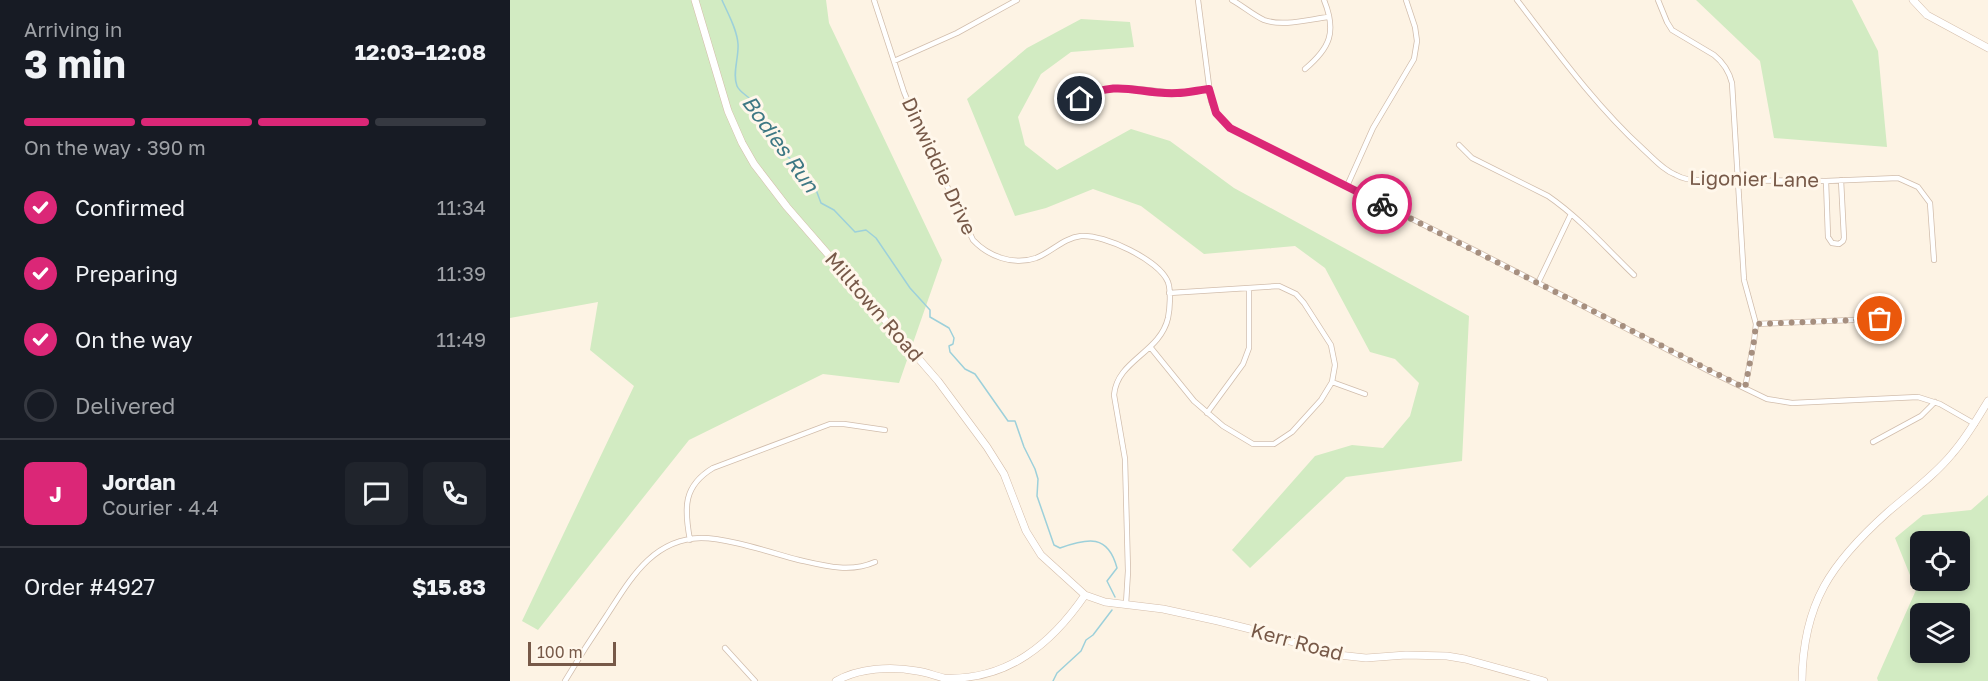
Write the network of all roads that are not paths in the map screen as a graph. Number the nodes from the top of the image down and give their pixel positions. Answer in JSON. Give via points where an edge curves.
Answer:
{"nodes":[{"id":1,"x":695,"y":0,"type":"edge"},
{"id":2,"x":874,"y":0,"type":"edge"},
{"id":3,"x":1017,"y":0,"type":"edge"},
{"id":4,"x":1198,"y":0,"type":"edge"},
{"id":5,"x":1232,"y":0,"type":"edge"},
{"id":6,"x":1324,"y":0,"type":"edge"},
{"id":7,"x":1406,"y":0,"type":"edge"},
{"id":8,"x":1517,"y":0,"type":"edge"},
{"id":9,"x":1658,"y":0,"type":"edge"},
{"id":10,"x":1913,"y":0,"type":"edge"},
{"id":11,"x":1329,"y":17,"type":"junction"},
{"id":12,"x":1988,"y":48,"type":"edge"},
{"id":13,"x":894,"y":60,"type":"junction"},
{"id":14,"x":1305,"y":69,"type":"dead end"},
{"id":15,"x":1209,"y":89,"type":"junction"},
{"id":16,"x":1063,"y":108,"type":"dead end"},
{"id":17,"x":1459,"y":145,"type":"dead end"},
{"id":18,"x":1738,"y":180,"type":"junction"},
{"id":19,"x":1841,"y":180,"type":"junction"},
{"id":20,"x":1826,"y":181,"type":"junction"},
{"id":21,"x":1347,"y":186,"type":"junction"},
{"id":22,"x":1571,"y":214,"type":"junction"},
{"id":23,"x":1934,"y":260,"type":"dead end"},
{"id":24,"x":1634,"y":274,"type":"dead end"},
{"id":25,"x":1538,"y":283,"type":"junction"},
{"id":26,"x":1249,"y":288,"type":"junction"},
{"id":27,"x":1170,"y":293,"type":"junction"},
{"id":28,"x":1901,"y":318,"type":"dead end"},
{"id":29,"x":1756,"y":324,"type":"junction"},
{"id":30,"x":1151,"y":348,"type":"junction"},
{"id":31,"x":1332,"y":382,"type":"junction"},
{"id":32,"x":1745,"y":388,"type":"junction"},
{"id":33,"x":1365,"y":394,"type":"dead end"},
{"id":34,"x":1988,"y":400,"type":"edge"},
{"id":35,"x":1935,"y":402,"type":"junction"},
{"id":36,"x":1207,"y":413,"type":"junction"},
{"id":37,"x":1975,"y":424,"type":"junction"},
{"id":38,"x":885,"y":430,"type":"dead end"},
{"id":39,"x":1873,"y":442,"type":"dead end"},
{"id":40,"x":690,"y":540,"type":"junction"},
{"id":41,"x":875,"y":562,"type":"dead end"},
{"id":42,"x":1085,"y":595,"type":"junction"},
{"id":43,"x":1126,"y":604,"type":"junction"},
{"id":44,"x":725,"y":648,"type":"dead end"},
{"id":45,"x":565,"y":681,"type":"edge"},
{"id":46,"x":755,"y":681,"type":"edge"},
{"id":47,"x":836,"y":681,"type":"edge"},
{"id":48,"x":1544,"y":681,"type":"edge"},
{"id":49,"x":1802,"y":681,"type":"edge"}],
"edges":[{"from":1,"to":42,"type":"street","name":"Milltown Road","via":[[728,111],[754,164],[938,381],[1004,474],[1026,531],[1041,555]]},
{"from":2,"to":13,"type":"street","name":"Dinwiddie Drive"},
{"from":3,"to":13,"type":"street","via":[[957,33]]},
{"from":4,"to":15,"type":"street"},
{"from":5,"to":11,"type":"street","via":[[1270,22]]},
{"from":6,"to":11,"type":"street"},
{"from":7,"to":21,"type":"street","via":[[1417,41],[1414,59],[1373,128]]},
{"from":8,"to":18,"type":"street","name":"Ligonier Lane","via":[[1595,99],[1667,170],[1686,179]]},
{"from":9,"to":18,"type":"street","via":[[1672,30],[1720,59],[1730,73]]},
{"from":10,"to":12,"type":"street","via":[[1927,15]]},
{"from":11,"to":14,"type":"street","via":[[1329,40],[1321,56]]},
{"from":13,"to":27,"type":"street","name":"Dinwiddie Drive","via":[[918,126],[973,240],[982,249],[1006,260],[1019,260],[1035,258],[1065,240],[1094,237],[1159,268]]},
{"from":15,"to":16,"type":"street","via":[[1176,93],[1113,88],[1096,91]]},
{"from":15,"to":21,"type":"street","via":[[1216,113],[1230,128]]},
{"from":17,"to":22,"type":"street","via":[[1472,158],[1548,196]]},
{"from":18,"to":20,"type":"street","name":"Ligonier Lane"},
{"from":18,"to":29,"type":"street","via":[[1744,280]]},
{"from":19,"to":20,"type":"street","name":"Ligonier Lane"},
{"from":19,"to":20,"type":"street","via":[[1843,241],[1835,244],[1828,237]]},
{"from":19,"to":23,"type":"street","name":"Ligonier Lane","via":[[1898,178],[1918,187],[1930,203]]},
{"from":21,"to":25,"type":"street"},
{"from":22,"to":24,"type":"street"},
{"from":22,"to":25,"type":"street"},
{"from":25,"to":32,"type":"street"},
{"from":26,"to":27,"type":"street"},
{"from":26,"to":31,"type":"street","via":[[1279,286],[1304,303],[1331,345],[1335,365]]},
{"from":26,"to":36,"type":"street","via":[[1249,348],[1243,364]]},
{"from":27,"to":30,"type":"street","via":[[1168,318]]},
{"from":28,"to":29,"type":"street"},
{"from":29,"to":32,"type":"street"},
{"from":30,"to":36,"type":"street"},
{"from":30,"to":43,"type":"street","via":[[1127,367],[1114,395],[1125,459]]},
{"from":31,"to":33,"type":"street"},
{"from":31,"to":36,"type":"street","via":[[1299,424],[1274,444],[1253,444]]},
{"from":32,"to":35,"type":"street","via":[[1767,399],[1792,403],[1918,397]]},
{"from":34,"to":37,"type":"street"},
{"from":35,"to":37,"type":"street"},
{"from":35,"to":39,"type":"street","via":[[1921,416]]},
{"from":37,"to":49,"type":"street","via":[[1929,478],[1860,538],[1826,581],[1811,614],[1802,653]]},
{"from":38,"to":40,"type":"street","via":[[830,424],[713,468],[702,475],[690,492],[685,514]]},
{"from":40,"to":41,"type":"street","via":[[721,541],[836,567],[861,568]]},
{"from":40,"to":45,"type":"street","via":[[661,550],[638,569]]},
{"from":42,"to":43,"type":"street","name":"Kerr Road"},
{"from":42,"to":47,"type":"street","via":[[1055,635],[1025,661],[996,676],[958,679],[917,671],[876,670]]},
{"from":43,"to":48,"type":"street","name":"Kerr Road","via":[[1218,621],[1329,654],[1465,658]]},
{"from":44,"to":46,"type":"street"}]}
